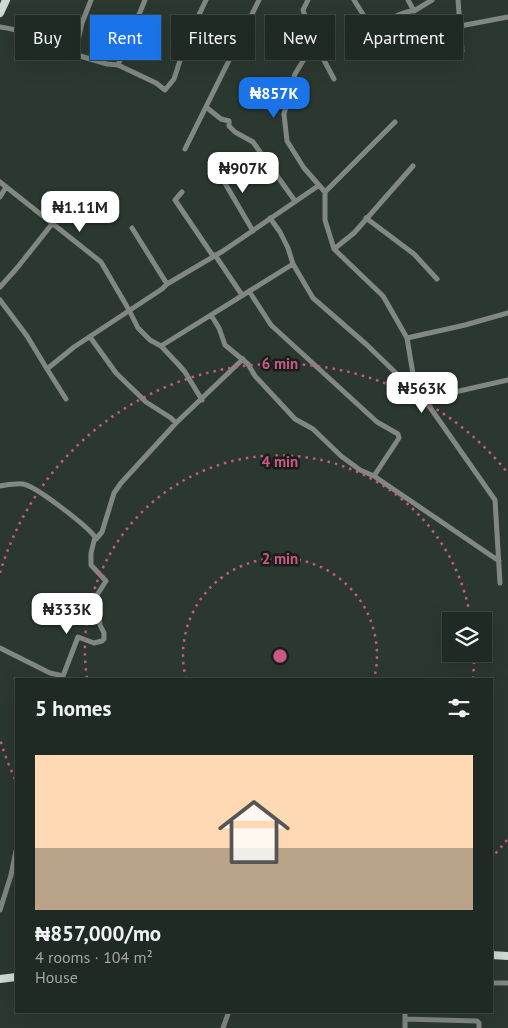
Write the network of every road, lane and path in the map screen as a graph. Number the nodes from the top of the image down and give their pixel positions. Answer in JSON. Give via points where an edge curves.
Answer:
{"nodes":[{"id":1,"x":6,"y":0,"type":"edge"},
{"id":2,"x":91,"y":0,"type":"edge"},
{"id":3,"x":144,"y":0,"type":"edge"},
{"id":4,"x":206,"y":0,"type":"edge"},
{"id":5,"x":259,"y":0,"type":"edge"},
{"id":6,"x":308,"y":0,"type":"edge"},
{"id":7,"x":354,"y":0,"type":"edge"},
{"id":8,"x":408,"y":0,"type":"edge"},
{"id":9,"x":432,"y":0,"type":"edge"},
{"id":10,"x":458,"y":0,"type":"edge"},
{"id":11,"x":414,"y":10,"type":"junction"},
{"id":12,"x":0,"y":13,"type":"edge"},
{"id":13,"x":305,"y":15,"type":"edge"},
{"id":14,"x":364,"y":15,"type":"edge"},
{"id":15,"x":400,"y":15,"type":"edge"},
{"id":16,"x":459,"y":15,"type":"edge"},
{"id":17,"x":508,"y":17,"type":"edge"},
{"id":18,"x":463,"y":25,"type":"edge"},
{"id":19,"x":0,"y":27,"type":"edge"},
{"id":20,"x":15,"y":31,"type":"edge"},
{"id":21,"x":80,"y":32,"type":"edge"},
{"id":22,"x":80,"y":56,"type":"edge"},
{"id":23,"x":303,"y":60,"type":"edge"},
{"id":24,"x":324,"y":60,"type":"edge"},
{"id":25,"x":118,"y":65,"type":"junction"},
{"id":26,"x":334,"y":79,"type":"dead end"},
{"id":27,"x":206,"y":107,"type":"junction"},
{"id":28,"x":395,"y":122,"type":"dead end"},
{"id":29,"x":185,"y":149,"type":"dead end"},
{"id":30,"x":413,"y":166,"type":"dead end"},
{"id":31,"x":216,"y":168,"type":"dead end"},
{"id":32,"x":0,"y":182,"type":"edge"},
{"id":33,"x":318,"y":186,"type":"junction"},
{"id":34,"x":6,"y":187,"type":"junction"},
{"id":35,"x":182,"y":192,"type":"dead end"},
{"id":36,"x":325,"y":192,"type":"junction"},
{"id":37,"x":0,"y":197,"type":"edge"},
{"id":38,"x":295,"y":201,"type":"junction"},
{"id":39,"x":270,"y":218,"type":"junction"},
{"id":40,"x":366,"y":218,"type":"junction"},
{"id":41,"x":52,"y":224,"type":"junction"},
{"id":42,"x":132,"y":228,"type":"dead end"},
{"id":43,"x":253,"y":231,"type":"junction"},
{"id":44,"x":334,"y":249,"type":"junction"},
{"id":45,"x":214,"y":256,"type":"junction"},
{"id":46,"x":293,"y":264,"type":"junction"},
{"id":47,"x":437,"y":279,"type":"dead end"},
{"id":48,"x":167,"y":284,"type":"junction"},
{"id":49,"x":0,"y":287,"type":"edge"},
{"id":50,"x":249,"y":291,"type":"junction"},
{"id":51,"x":242,"y":295,"type":"junction"},
{"id":52,"x":0,"y":300,"type":"edge"},
{"id":53,"x":130,"y":310,"type":"junction"},
{"id":54,"x":508,"y":313,"type":"edge"},
{"id":55,"x":211,"y":315,"type":"junction"},
{"id":56,"x":90,"y":337,"type":"junction"},
{"id":57,"x":407,"y":338,"type":"junction"},
{"id":58,"x":161,"y":346,"type":"junction"},
{"id":59,"x":243,"y":360,"type":"junction"},
{"id":60,"x":47,"y":369,"type":"junction"},
{"id":61,"x":508,"y":380,"type":"edge"},
{"id":62,"x":415,"y":386,"type":"junction"},
{"id":63,"x":66,"y":399,"type":"dead end"},
{"id":64,"x":424,"y":399,"type":"junction"},
{"id":65,"x":202,"y":400,"type":"junction"},
{"id":66,"x":176,"y":423,"type":"junction"},
{"id":67,"x":374,"y":476,"type":"junction"},
{"id":68,"x":0,"y":486,"type":"edge"},
{"id":69,"x":96,"y":539,"type":"junction"},
{"id":70,"x":499,"y":561,"type":"junction"},
{"id":71,"x":500,"y":583,"type":"dead end"},
{"id":72,"x":0,"y":648,"type":"edge"},
{"id":73,"x":63,"y":677,"type":"edge"},
{"id":74,"x":15,"y":856,"type":"edge"},
{"id":75,"x":0,"y":910,"type":"edge"},
{"id":76,"x":493,"y":955,"type":"edge"},
{"id":77,"x":508,"y":956,"type":"edge"},
{"id":78,"x":15,"y":977,"type":"edge"},
{"id":79,"x":0,"y":979,"type":"edge"},
{"id":80,"x":508,"y":983,"type":"edge"},
{"id":81,"x":493,"y":984,"type":"edge"},
{"id":82,"x":228,"y":1013,"type":"edge"},
{"id":83,"x":404,"y":1013,"type":"edge"},
{"id":84,"x":405,"y":1019,"type":"junction"},
{"id":85,"x":223,"y":1028,"type":"edge"},
{"id":86,"x":405,"y":1028,"type":"edge"},
{"id":87,"x":479,"y":1028,"type":"edge"}],
"edges":[{"from":1,"to":12,"type":"main road"},
{"from":2,"to":21,"type":"street"},
{"from":3,"to":25,"type":"street"},
{"from":4,"to":25,"type":"street","via":[[186,42],[174,79],[165,90]]},
{"from":5,"to":27,"type":"street"},
{"from":6,"to":13,"type":"street","via":[[304,5]]},
{"from":7,"to":14,"type":"street"},
{"from":8,"to":11,"type":"street"},
{"from":9,"to":11,"type":"street"},
{"from":10,"to":16,"type":"street"},
{"from":11,"to":15,"type":"street"},
{"from":17,"to":18,"type":"street"},
{"from":19,"to":20,"type":"street"},
{"from":22,"to":25,"type":"street"},
{"from":23,"to":33,"type":"street","via":[[296,71],[284,124],[288,145]]},
{"from":24,"to":26,"type":"street"},
{"from":27,"to":29,"type":"street"},
{"from":27,"to":38,"type":"street","via":[[229,121],[235,132],[252,142]]},
{"from":28,"to":36,"type":"street"},
{"from":30,"to":40,"type":"street"},
{"from":31,"to":43,"type":"street"},
{"from":32,"to":34,"type":"street"},
{"from":33,"to":36,"type":"street"},
{"from":33,"to":38,"type":"street"},
{"from":34,"to":37,"type":"street"},
{"from":34,"to":41,"type":"street"},
{"from":35,"to":45,"type":"street","via":[[175,200]]},
{"from":36,"to":44,"type":"street","via":[[326,220]]},
{"from":38,"to":39,"type":"street"},
{"from":39,"to":43,"type":"street"},
{"from":39,"to":46,"type":"street","via":[[288,248]]},
{"from":40,"to":44,"type":"street"},
{"from":40,"to":47,"type":"street","via":[[414,254]]},
{"from":41,"to":49,"type":"street"},
{"from":41,"to":53,"type":"street","via":[[100,262]]},
{"from":42,"to":48,"type":"street"},
{"from":43,"to":45,"type":"street"},
{"from":44,"to":57,"type":"street","via":[[383,296]]},
{"from":45,"to":48,"type":"street"},
{"from":45,"to":51,"type":"street"},
{"from":46,"to":50,"type":"street"},
{"from":46,"to":62,"type":"street","via":[[313,298],[400,377]]},
{"from":48,"to":53,"type":"street"},
{"from":50,"to":51,"type":"street"},
{"from":50,"to":67,"type":"street","via":[[271,324],[377,422],[398,434],[399,438]]},
{"from":51,"to":55,"type":"street"},
{"from":52,"to":60,"type":"street"},
{"from":53,"to":56,"type":"street"},
{"from":53,"to":58,"type":"street","via":[[138,328]]},
{"from":54,"to":57,"type":"street"},
{"from":55,"to":58,"type":"street"},
{"from":55,"to":59,"type":"street","via":[[225,345]]},
{"from":56,"to":60,"type":"street"},
{"from":56,"to":66,"type":"street","via":[[116,373],[146,402]]},
{"from":57,"to":62,"type":"street"},
{"from":58,"to":65,"type":"street","via":[[185,372]]},
{"from":59,"to":65,"type":"street"},
{"from":59,"to":67,"type":"street","via":[[295,419],[313,429],[360,470]]},
{"from":60,"to":63,"type":"street"},
{"from":61,"to":64,"type":"street"},
{"from":62,"to":64,"type":"street"},
{"from":64,"to":70,"type":"street","via":[[495,500]]},
{"from":65,"to":66,"type":"street"},
{"from":66,"to":69,"type":"street","via":[[114,493],[102,532]]},
{"from":67,"to":70,"type":"street"},
{"from":68,"to":69,"type":"street","via":[[28,486],[77,519]]},
{"from":69,"to":73,"type":"street","via":[[90,561],[106,581],[97,595],[104,639],[94,643],[78,637]]},
{"from":70,"to":71,"type":"street"},
{"from":72,"to":73,"type":"street"},
{"from":74,"to":75,"type":"street"},
{"from":76,"to":77,"type":"main road"},
{"from":78,"to":79,"type":"main road"},
{"from":80,"to":81,"type":"street"},
{"from":82,"to":85,"type":"street"},
{"from":83,"to":84,"type":"street"},
{"from":84,"to":86,"type":"street"},
{"from":84,"to":87,"type":"street","via":[[477,1021]]}]}
